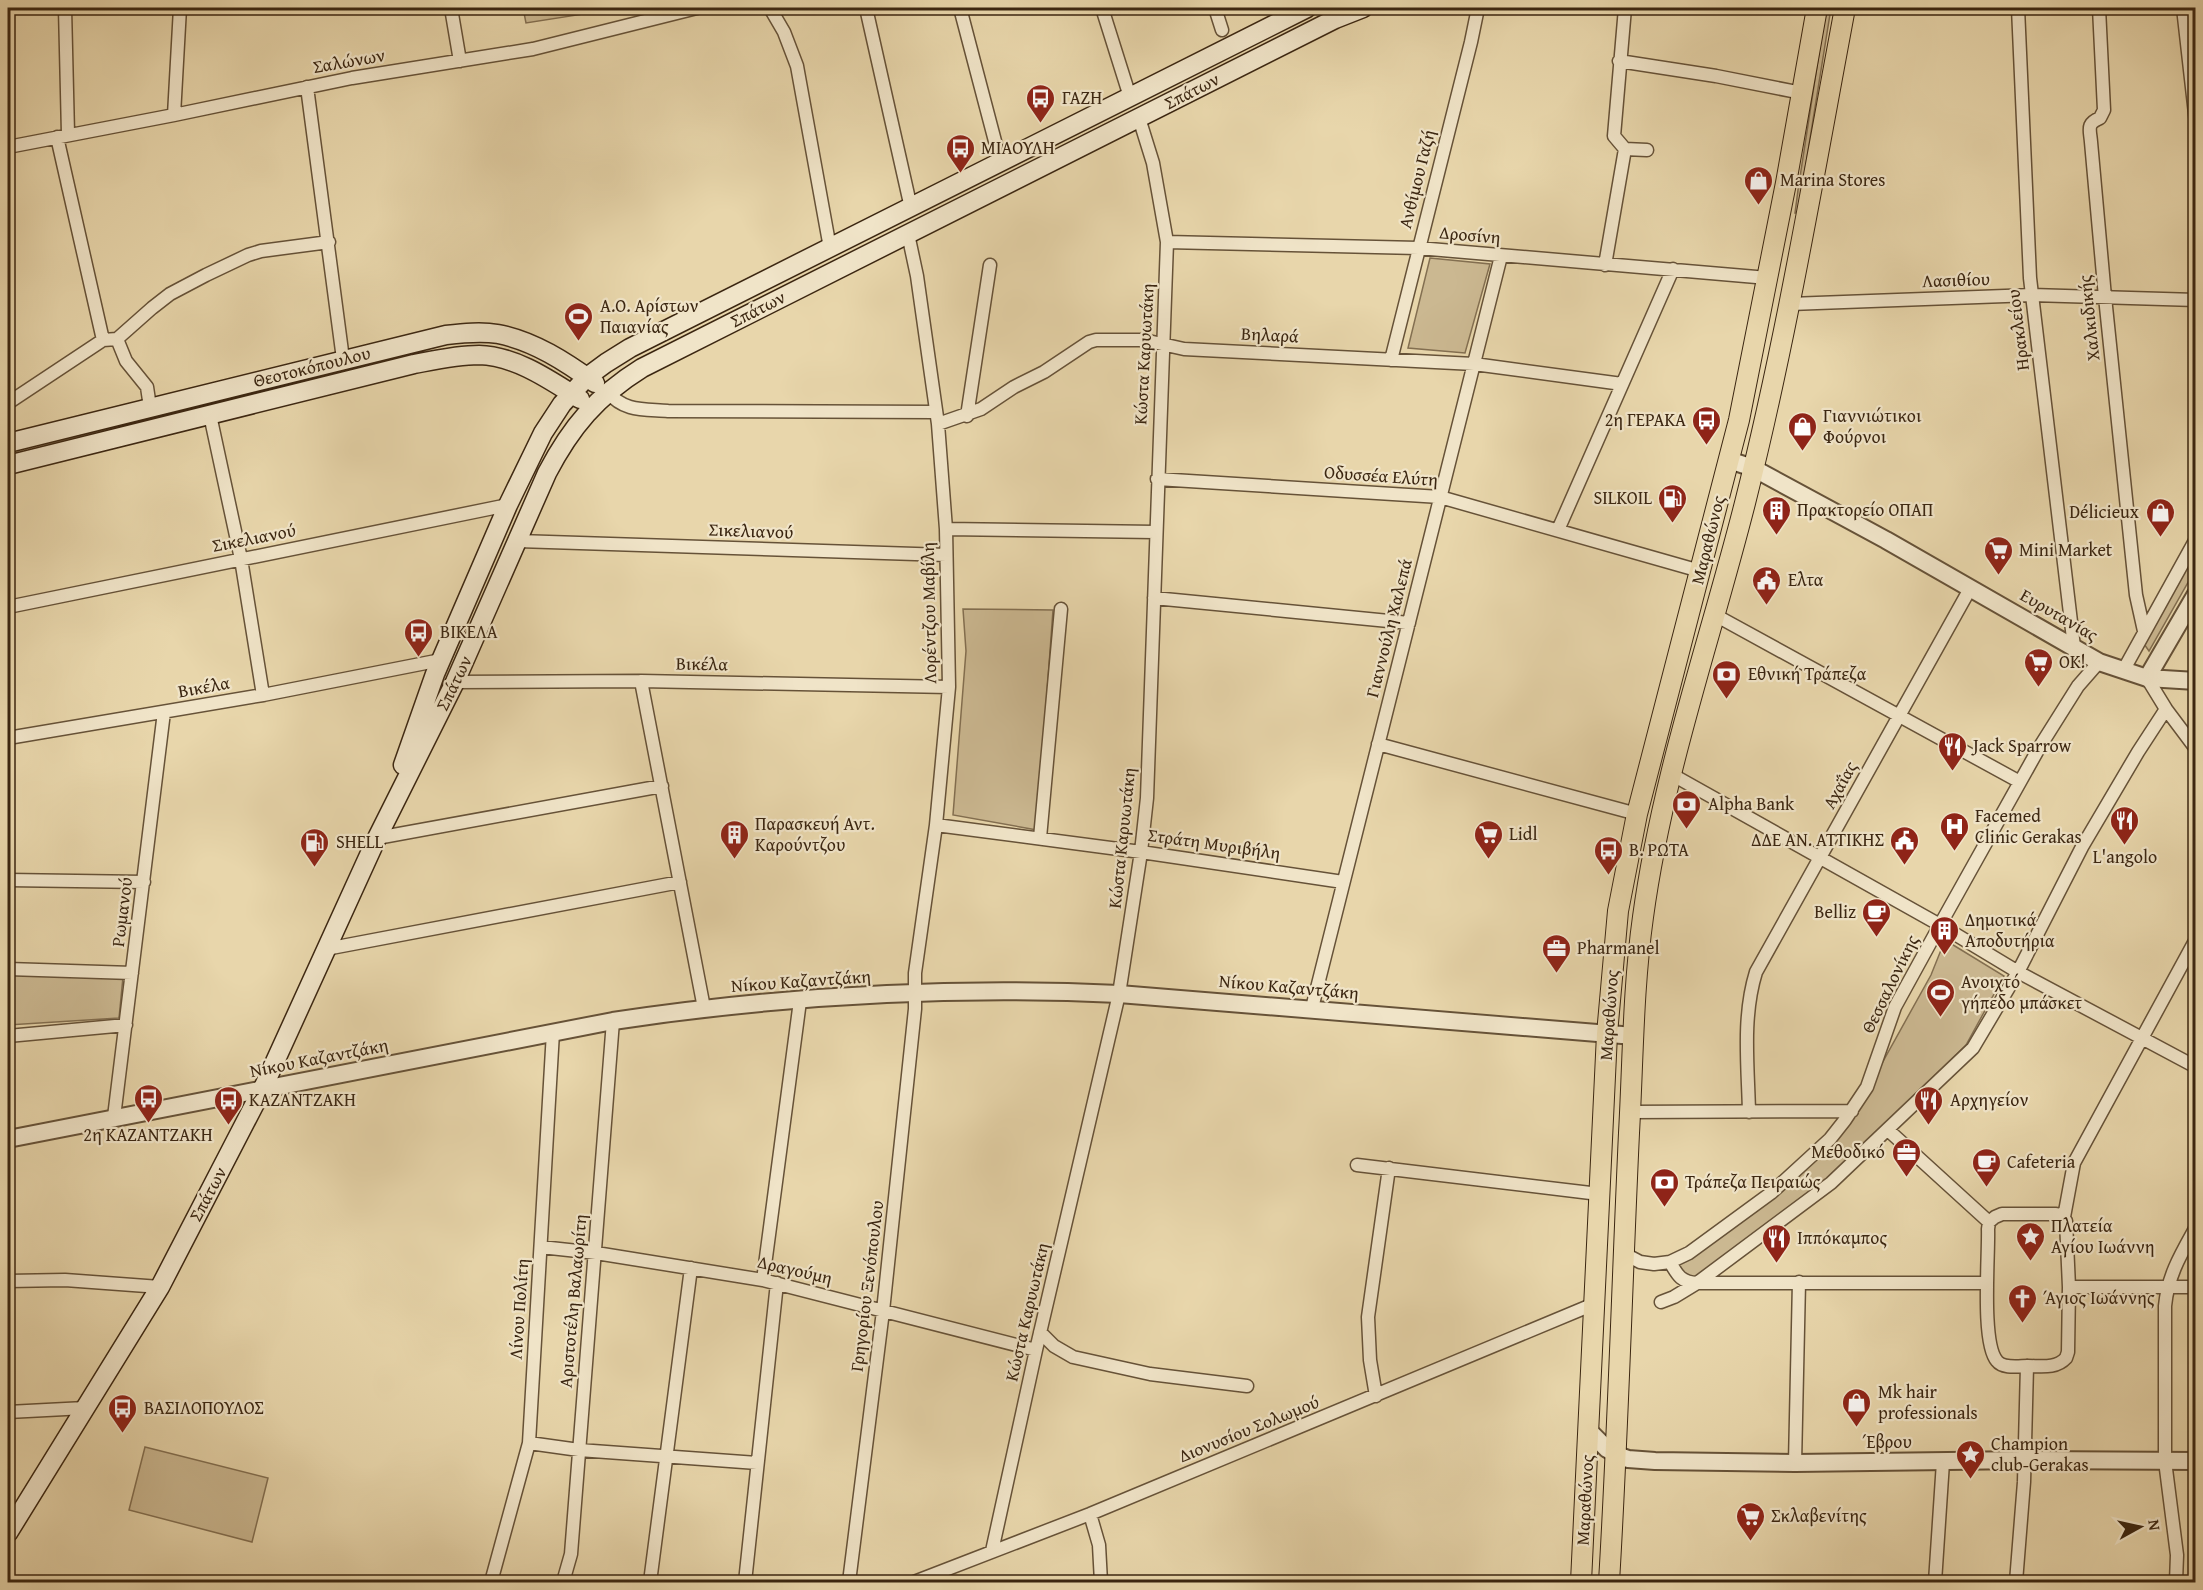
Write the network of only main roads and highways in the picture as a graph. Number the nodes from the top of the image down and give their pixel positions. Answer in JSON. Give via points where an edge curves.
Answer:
{"nodes":[{"id":1,"x":1307,"y":8,"type":"edge"},
{"id":2,"x":1363,"y":8,"type":"edge"},
{"id":3,"x":1817,"y":8,"type":"edge"},
{"id":4,"x":1845,"y":8,"type":"edge"},
{"id":5,"x":587,"y":377,"type":"junction"},
{"id":6,"x":608,"y":392,"type":"junction"},
{"id":7,"x":572,"y":394,"type":"junction"},
{"id":8,"x":592,"y":407,"type":"junction"},
{"id":9,"x":8,"y":443,"type":"edge"},
{"id":10,"x":8,"y":465,"type":"edge"},
{"id":11,"x":377,"y":838,"type":"junction"},
{"id":12,"x":8,"y":1533,"type":"edge"},
{"id":13,"x":1581,"y":1582,"type":"edge"},
{"id":14,"x":1609,"y":1582,"type":"edge"}],
"edges":[{"from":1,"to":5,"type":"main road","name":"Σπάτων","via":[[630,348]]},
{"from":2,"to":6,"type":"main road","name":"Σπάτων","via":[[642,368]]},
{"from":3,"to":13,"type":"main road","name":"Μαραθώνος","via":[[1768,278],[1729,460],[1637,814],[1618,911],[1607,1034]]},
{"from":4,"to":14,"type":"main road","name":"Μαραθώνος","via":[[1790,304],[1754,468],[1671,774],[1643,918],[1630,1112]]},
{"from":5,"to":6,"type":"main road","name":"Θεοτοκόπουλου"},
{"from":5,"to":7,"type":"main road","name":"Σπάτων"},
{"from":5,"to":9,"type":"main road","name":"Θεοτοκόπουλου","via":[[535,346],[497,334],[446,335]]},
{"from":6,"to":8,"type":"main road","name":"Σπάτων"},
{"from":7,"to":8,"type":"main road","name":"Θεοτοκόπουλου"},
{"from":7,"to":10,"type":"main road","name":"Θεοτοκόπουλου","via":[[525,367],[495,357],[466,356],[414,364]]},
{"from":7,"to":11,"type":"main road","name":"Σπάτων","via":[[550,420],[508,505],[441,660]]},
{"from":8,"to":11,"type":"main road","name":"Σπάτων","via":[[561,447],[455,682]]},
{"from":11,"to":12,"type":"main road","name":"Σπάτων","via":[[263,1088],[160,1287]]}]}
